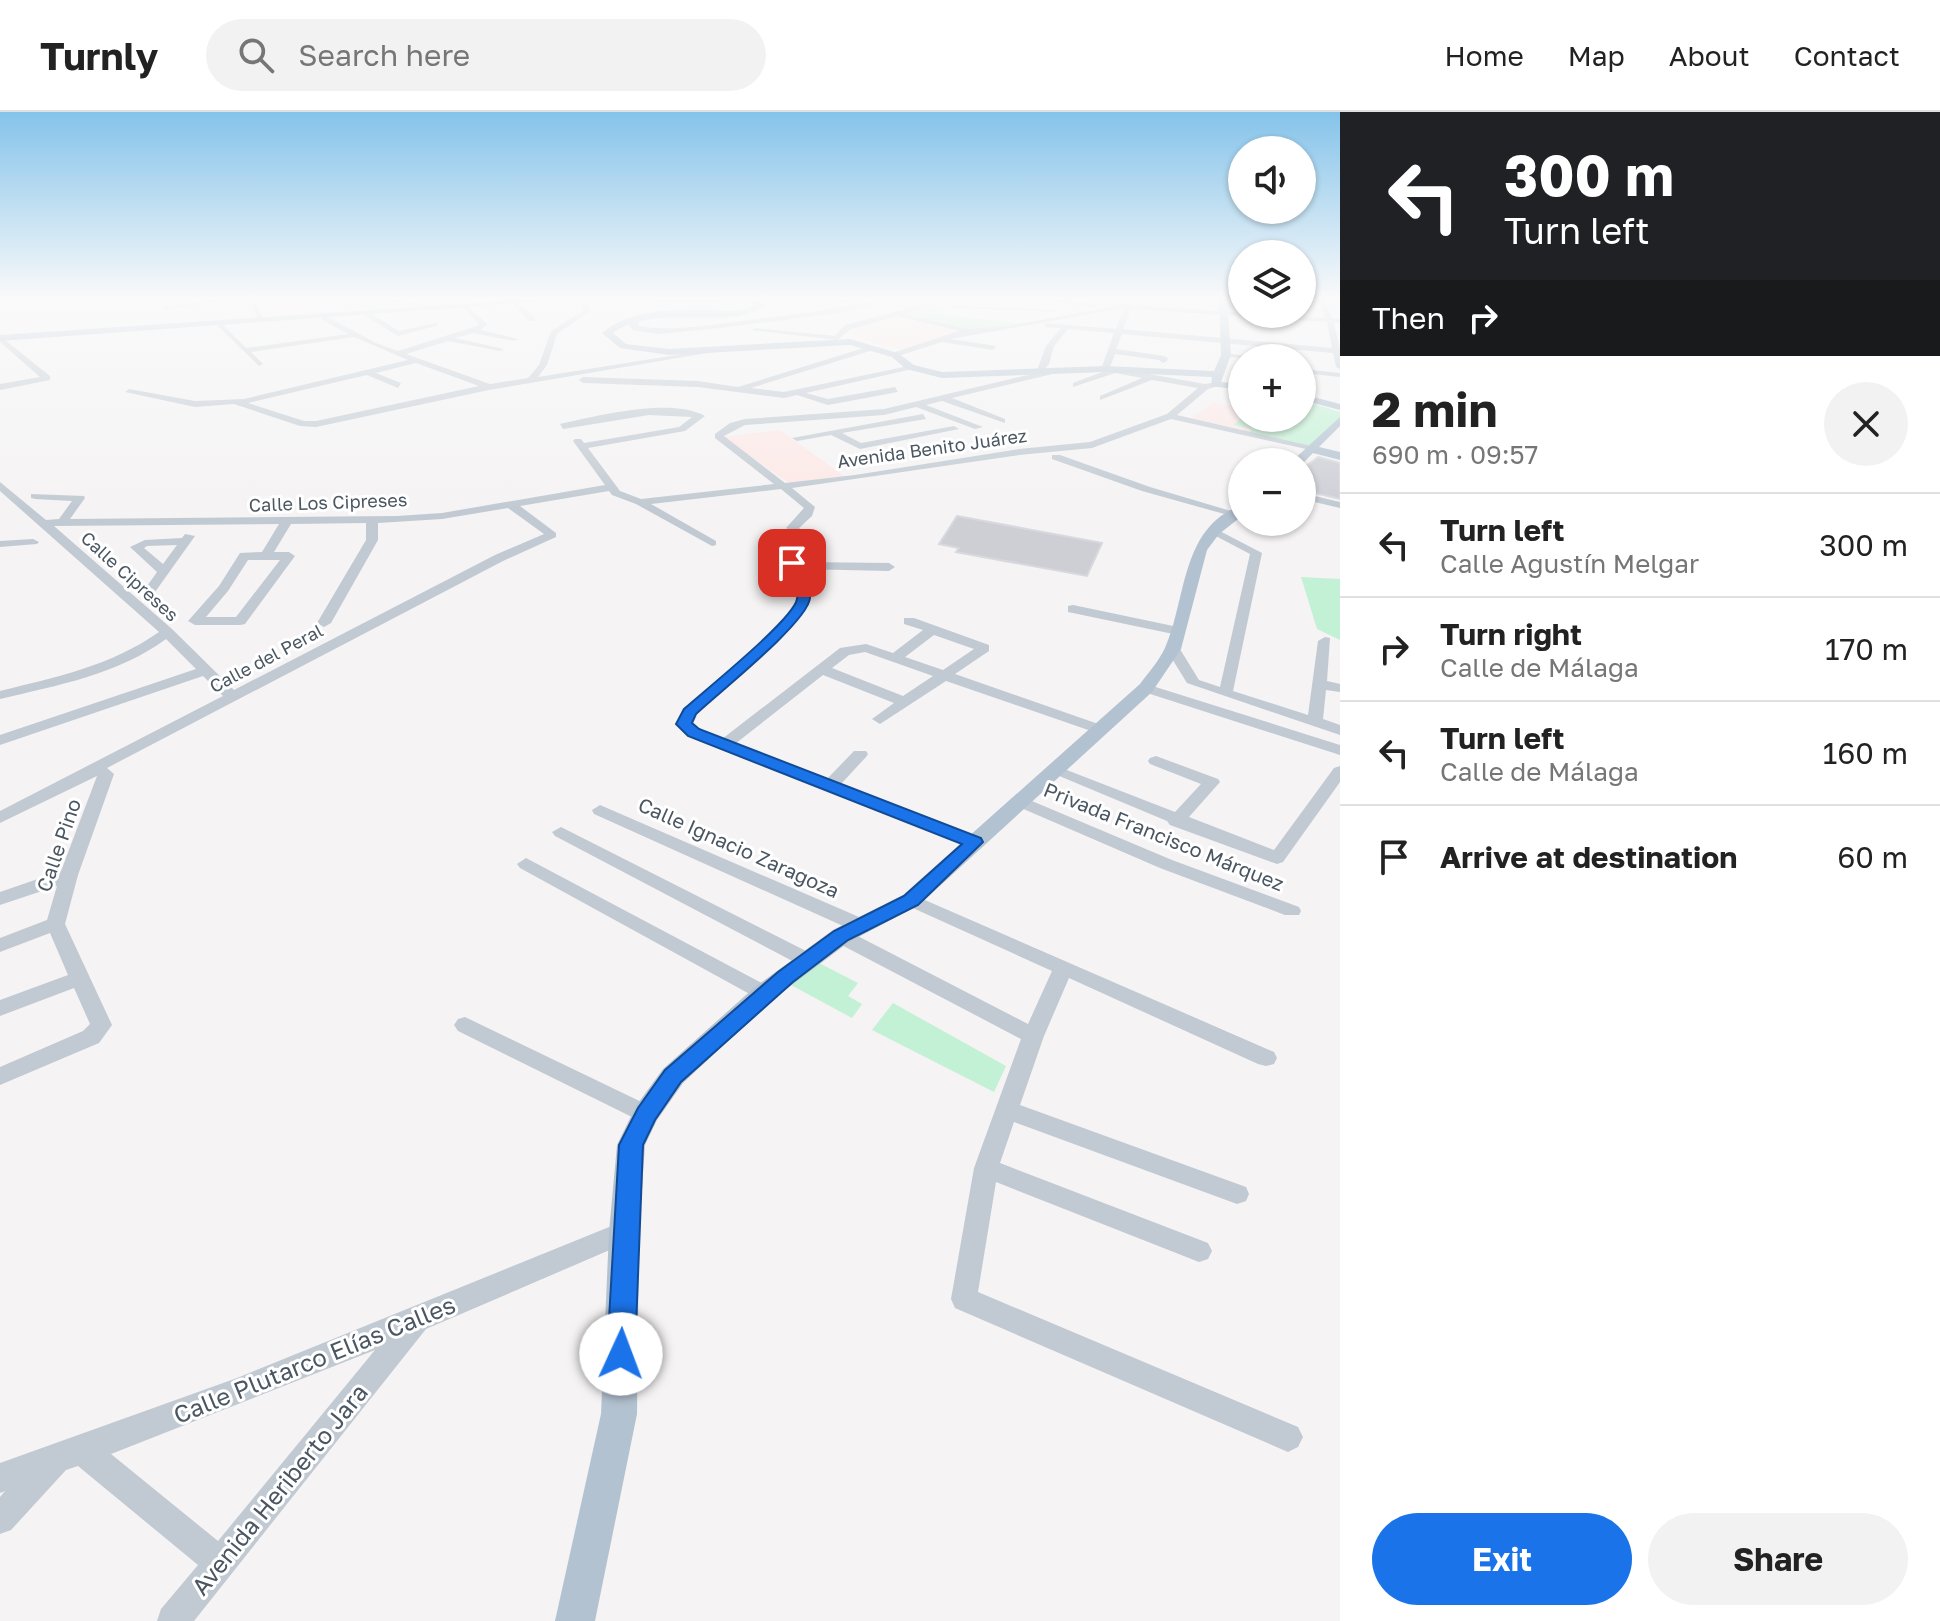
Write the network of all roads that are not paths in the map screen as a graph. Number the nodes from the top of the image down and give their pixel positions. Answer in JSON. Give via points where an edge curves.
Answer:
{"nodes":[{"id":1,"x":36,"y":368,"type":"edge"},
{"id":2,"x":383,"y":368,"type":"edge"},
{"id":3,"x":441,"y":368,"type":"edge"},
{"id":4,"x":540,"y":368,"type":"edge"},
{"id":5,"x":601,"y":368,"type":"edge"},
{"id":6,"x":802,"y":368,"type":"edge"},
{"id":7,"x":904,"y":368,"type":"edge"},
{"id":8,"x":916,"y":368,"type":"edge"},
{"id":9,"x":1041,"y":368,"type":"edge"},
{"id":10,"x":1220,"y":368,"type":"edge"},
{"id":11,"x":1058,"y":370,"type":"junction"},
{"id":12,"x":1111,"y":370,"type":"junction"},
{"id":13,"x":1039,"y":371,"type":"junction"},
{"id":14,"x":367,"y":372,"type":"junction"},
{"id":15,"x":1316,"y":372,"type":"edge"},
{"id":16,"x":700,"y":374,"type":"dead end"},
{"id":17,"x":1340,"y":375,"type":"edge"},
{"id":18,"x":866,"y":378,"type":"junction"},
{"id":19,"x":1150,"y":378,"type":"junction"},
{"id":20,"x":532,"y":379,"type":"junction"},
{"id":21,"x":330,"y":380,"type":"junction"},
{"id":22,"x":1213,"y":382,"type":"junction"},
{"id":23,"x":398,"y":385,"type":"dead end"},
{"id":24,"x":1076,"y":385,"type":"dead end"},
{"id":25,"x":1228,"y":385,"type":"edge"},
{"id":26,"x":0,"y":387,"type":"edge"},
{"id":27,"x":489,"y":387,"type":"junction"},
{"id":28,"x":734,"y":389,"type":"junction"},
{"id":29,"x":353,"y":390,"type":"dead end"},
{"id":30,"x":895,"y":390,"type":"junction"},
{"id":31,"x":129,"y":392,"type":"dead end"},
{"id":32,"x":970,"y":392,"type":"junction"},
{"id":33,"x":799,"y":393,"type":"junction"},
{"id":34,"x":769,"y":396,"type":"junction"},
{"id":35,"x":943,"y":398,"type":"junction"},
{"id":36,"x":1103,"y":398,"type":"dead end"},
{"id":37,"x":916,"y":400,"type":"junction"},
{"id":38,"x":1316,"y":401,"type":"edge"},
{"id":39,"x":239,"y":402,"type":"junction"},
{"id":40,"x":1340,"y":407,"type":"edge"},
{"id":41,"x":902,"y":409,"type":"junction"},
{"id":42,"x":831,"y":416,"type":"junction"},
{"id":43,"x":1170,"y":416,"type":"junction"},
{"id":44,"x":923,"y":417,"type":"junction"},
{"id":45,"x":1002,"y":421,"type":"dead end"},
{"id":46,"x":1339,"y":422,"type":"edge"},
{"id":47,"x":788,"y":423,"type":"dead end"},
{"id":48,"x":978,"y":427,"type":"dead end"},
{"id":49,"x":832,"y":432,"type":"junction"},
{"id":50,"x":810,"y":435,"type":"junction"},
{"id":51,"x":797,"y":438,"type":"dead end"},
{"id":52,"x":584,"y":446,"type":"junction"},
{"id":53,"x":1083,"y":447,"type":"junction"},
{"id":54,"x":1308,"y":448,"type":"edge"},
{"id":55,"x":1313,"y":448,"type":"edge"},
{"id":56,"x":1316,"y":450,"type":"edge"},
{"id":57,"x":1340,"y":456,"type":"edge"},
{"id":58,"x":0,"y":485,"type":"edge"},
{"id":59,"x":786,"y":486,"type":"junction"},
{"id":60,"x":611,"y":487,"type":"junction"},
{"id":61,"x":35,"y":496,"type":"dead end"},
{"id":62,"x":1316,"y":499,"type":"edge"},
{"id":63,"x":640,"y":502,"type":"junction"},
{"id":64,"x":510,"y":504,"type":"junction"},
{"id":65,"x":1340,"y":505,"type":"edge"},
{"id":66,"x":1228,"y":509,"type":"edge"},
{"id":67,"x":1228,"y":520,"type":"edge"},
{"id":68,"x":372,"y":521,"type":"junction"},
{"id":69,"x":286,"y":522,"type":"junction"},
{"id":70,"x":43,"y":523,"type":"junction"},
{"id":71,"x":62,"y":523,"type":"junction"},
{"id":72,"x":195,"y":523,"type":"junction"},
{"id":73,"x":1214,"y":531,"type":"junction"},
{"id":74,"x":62,"y":540,"type":"junction"},
{"id":75,"x":177,"y":541,"type":"junction"},
{"id":76,"x":712,"y":543,"type":"dead end"},
{"id":77,"x":0,"y":544,"type":"edge"},
{"id":78,"x":266,"y":556,"type":"junction"},
{"id":79,"x":792,"y":565,"type":"junction"},
{"id":80,"x":889,"y":567,"type":"dead end"},
{"id":81,"x":162,"y":570,"type":"junction"},
{"id":82,"x":151,"y":589,"type":"dead end"},
{"id":83,"x":1073,"y":609,"type":"dead end"},
{"id":84,"x":909,"y":621,"type":"dead end"},
{"id":85,"x":324,"y":623,"type":"dead end"},
{"id":86,"x":932,"y":630,"type":"junction"},
{"id":87,"x":167,"y":632,"type":"junction"},
{"id":88,"x":1176,"y":640,"type":"junction"},
{"id":89,"x":1325,"y":641,"type":"dead end"},
{"id":90,"x":895,"y":658,"type":"junction"},
{"id":91,"x":822,"y":669,"type":"junction"},
{"id":92,"x":203,"y":671,"type":"junction"},
{"id":93,"x":942,"y":674,"type":"junction"},
{"id":94,"x":1319,"y":684,"type":"junction"},
{"id":95,"x":1146,"y":688,"type":"junction"},
{"id":96,"x":1340,"y":688,"type":"edge"},
{"id":97,"x":1226,"y":691,"type":"junction"},
{"id":98,"x":0,"y":695,"type":"edge"},
{"id":99,"x":233,"y":698,"type":"junction"},
{"id":100,"x":902,"y":701,"type":"junction"},
{"id":101,"x":880,"y":719,"type":"dead end"},
{"id":102,"x":1315,"y":720,"type":"junction"},
{"id":103,"x":1099,"y":729,"type":"junction"},
{"id":104,"x":1340,"y":730,"type":"edge"},
{"id":105,"x":0,"y":740,"type":"edge"},
{"id":106,"x":725,"y":744,"type":"junction"},
{"id":107,"x":1340,"y":750,"type":"edge"},
{"id":108,"x":860,"y":754,"type":"dead end"},
{"id":109,"x":1156,"y":761,"type":"dead end"},
{"id":110,"x":94,"y":768,"type":"junction"},
{"id":111,"x":1053,"y":770,"type":"junction"},
{"id":112,"x":1340,"y":771,"type":"edge"},
{"id":113,"x":830,"y":786,"type":"junction"},
{"id":114,"x":1020,"y":801,"type":"junction"},
{"id":115,"x":600,"y":810,"type":"dead end"},
{"id":116,"x":0,"y":818,"type":"edge"},
{"id":117,"x":1176,"y":821,"type":"junction"},
{"id":118,"x":561,"y":832,"type":"dead end"},
{"id":119,"x":975,"y":842,"type":"junction"},
{"id":120,"x":526,"y":864,"type":"dead end"},
{"id":121,"x":69,"y":875,"type":"junction"},
{"id":122,"x":0,"y":899,"type":"edge"},
{"id":123,"x":911,"y":900,"type":"junction"},
{"id":124,"x":1292,"y":911,"type":"dead end"},
{"id":125,"x":55,"y":924,"type":"junction"},
{"id":126,"x":850,"y":930,"type":"junction"},
{"id":127,"x":0,"y":945,"type":"edge"},
{"id":128,"x":807,"y":960,"type":"junction"},
{"id":129,"x":1063,"y":969,"type":"junction"},
{"id":130,"x":80,"y":978,"type":"junction"},
{"id":131,"x":764,"y":993,"type":"junction"},
{"id":132,"x":0,"y":1008,"type":"edge"},
{"id":133,"x":465,"y":1025,"type":"dead end"},
{"id":134,"x":1033,"y":1036,"type":"junction"},
{"id":135,"x":1266,"y":1058,"type":"dead end"},
{"id":136,"x":0,"y":1076,"type":"edge"},
{"id":137,"x":1007,"y":1110,"type":"junction"},
{"id":138,"x":646,"y":1114,"type":"junction"},
{"id":139,"x":986,"y":1168,"type":"junction"},
{"id":140,"x":1237,"y":1194,"type":"dead end"},
{"id":141,"x":624,"y":1232,"type":"junction"},
{"id":142,"x":1199,"y":1251,"type":"dead end"},
{"id":143,"x":416,"y":1320,"type":"junction"},
{"id":144,"x":1288,"y":1437,"type":"dead end"},
{"id":145,"x":69,"y":1454,"type":"junction"},
{"id":146,"x":0,"y":1478,"type":"edge"},
{"id":147,"x":0,"y":1519,"type":"edge"},
{"id":148,"x":220,"y":1563,"type":"junction"},
{"id":149,"x":173,"y":1621,"type":"edge"},
{"id":150,"x":575,"y":1621,"type":"edge"}],
"edges":[{"from":1,"to":26,"type":"street","via":[[47,378]]},
{"from":2,"to":14,"type":"street"},
{"from":3,"to":27,"type":"street"},
{"from":4,"to":20,"type":"street"},
{"from":5,"to":20,"type":"street"},
{"from":6,"to":28,"type":"street"},
{"from":7,"to":18,"type":"street"},
{"from":8,"to":13,"type":"main road","via":[[970,376]]},
{"from":9,"to":13,"type":"street"},
{"from":10,"to":22,"type":"main road","name":"Avenida Benito Juárez"},
{"from":11,"to":12,"type":"main road"},
{"from":11,"to":13,"type":"main road"},
{"from":11,"to":32,"type":"street"},
{"from":12,"to":19,"type":"street"},
{"from":12,"to":22,"type":"main road"},
{"from":12,"to":24,"type":"street"},
{"from":14,"to":21,"type":"street"},
{"from":14,"to":23,"type":"street"},
{"from":15,"to":17,"type":"street"},
{"from":16,"to":28,"type":"street"},
{"from":18,"to":30,"type":"street"},
{"from":18,"to":33,"type":"street"},
{"from":19,"to":22,"type":"street"},
{"from":19,"to":36,"type":"street"},
{"from":20,"to":27,"type":"street"},
{"from":20,"to":28,"type":"street"},
{"from":21,"to":29,"type":"street"},
{"from":21,"to":39,"type":"street"},
{"from":22,"to":25,"type":"main road"},
{"from":22,"to":43,"type":"street","name":"Avenida Benito Juárez"},
{"from":27,"to":39,"type":"street","via":[[409,411],[310,424]]},
{"from":28,"to":34,"type":"street"},
{"from":30,"to":33,"type":"street","via":[[828,402]]},
{"from":30,"to":37,"type":"street"},
{"from":31,"to":39,"type":"street","via":[[195,404]]},
{"from":32,"to":35,"type":"street"},
{"from":32,"to":37,"type":"street","via":[[952,387]]},
{"from":33,"to":34,"type":"street"},
{"from":34,"to":42,"type":"street"},
{"from":35,"to":37,"type":"street"},
{"from":35,"to":45,"type":"street"},
{"from":37,"to":41,"type":"street"},
{"from":37,"to":48,"type":"street"},
{"from":38,"to":40,"type":"main road"},
{"from":41,"to":42,"type":"street"},
{"from":41,"to":44,"type":"street"},
{"from":42,"to":59,"type":"street","via":[[745,422],[720,432],[719,439]]},
{"from":43,"to":53,"type":"street","name":"Avenida Benito Juárez"},
{"from":43,"to":54,"type":"street"},
{"from":44,"to":49,"type":"street"},
{"from":44,"to":49,"type":"street","via":[[954,429],[860,446]]},
{"from":46,"to":55,"type":"main road"},
{"from":47,"to":50,"type":"street"},
{"from":49,"to":50,"type":"street"},
{"from":50,"to":51,"type":"street"},
{"from":52,"to":52,"type":"street","via":[[563,426],[616,416],[700,416],[682,429]]},
{"from":52,"to":60,"type":"street"},
{"from":53,"to":59,"type":"street","name":"Avenida Benito Juárez"},
{"from":53,"to":66,"type":"street","via":[[1056,457],[1146,489]]},
{"from":56,"to":57,"type":"main road"},
{"from":58,"to":70,"type":"street","name":"Calle Cipreses"},
{"from":59,"to":63,"type":"street","name":"Avenida Benito Juárez"},
{"from":59,"to":79,"type":"street","via":[[811,510],[792,528],[812,540]]},
{"from":60,"to":63,"type":"street"},
{"from":60,"to":64,"type":"street","name":"Calle Los Cipreses"},
{"from":61,"to":71,"type":"street","via":[[80,498]]},
{"from":62,"to":65,"type":"street"},
{"from":63,"to":76,"type":"street"},
{"from":64,"to":68,"type":"street","name":"Calle Los Cipreses"},
{"from":64,"to":99,"type":"street","name":"Calle del Peral","via":[[552,535]]},
{"from":67,"to":73,"type":"main road"},
{"from":68,"to":69,"type":"street","name":"Calle Los Cipreses"},
{"from":68,"to":85,"type":"street","via":[[372,540]]},
{"from":69,"to":72,"type":"street","name":"Calle Los Cipreses"},
{"from":69,"to":78,"type":"street"},
{"from":70,"to":71,"type":"street","name":"Calle Los Cipreses"},
{"from":70,"to":74,"type":"street","name":"Calle Cipreses"},
{"from":71,"to":72,"type":"street","name":"Calle Los Cipreses"},
{"from":72,"to":75,"type":"street"},
{"from":73,"to":88,"type":"main road","via":[[1200,550]]},
{"from":73,"to":97,"type":"street","via":[[1256,553]]},
{"from":74,"to":77,"type":"street"},
{"from":74,"to":87,"type":"street","name":"Calle Cipreses"},
{"from":75,"to":81,"type":"street"},
{"from":75,"to":81,"type":"street","via":[[136,547]]},
{"from":78,"to":78,"type":"street","via":[[289,556],[240,621],[195,621],[244,556]]},
{"from":79,"to":80,"type":"street"},
{"from":79,"to":106,"type":"street","via":[[804,595],[801,606],[689,712],[684,724],[693,733]]},
{"from":81,"to":82,"type":"street"},
{"from":83,"to":88,"type":"street"},
{"from":84,"to":86,"type":"street"},
{"from":86,"to":90,"type":"street"},
{"from":86,"to":93,"type":"street","via":[[984,648]]},
{"from":87,"to":92,"type":"street","name":"Calle Cipreses"},
{"from":87,"to":98,"type":"street","via":[[142,650],[88,674]]},
{"from":88,"to":95,"type":"main road"},
{"from":88,"to":97,"type":"street","via":[[1194,683]]},
{"from":89,"to":94,"type":"street"},
{"from":90,"to":91,"type":"street","via":[[866,648],[845,651]]},
{"from":90,"to":93,"type":"street"},
{"from":91,"to":100,"type":"street"},
{"from":91,"to":106,"type":"street"},
{"from":92,"to":99,"type":"street","name":"Calle Cipreses"},
{"from":92,"to":105,"type":"street"},
{"from":93,"to":100,"type":"street"},
{"from":93,"to":103,"type":"street"},
{"from":94,"to":96,"type":"street"},
{"from":94,"to":102,"type":"street"},
{"from":95,"to":103,"type":"main road"},
{"from":95,"to":107,"type":"street"},
{"from":97,"to":102,"type":"street"},
{"from":99,"to":110,"type":"street","name":"Calle del Peral"},
{"from":100,"to":101,"type":"street"},
{"from":102,"to":104,"type":"street"},
{"from":103,"to":111,"type":"main road"},
{"from":106,"to":113,"type":"street"},
{"from":108,"to":113,"type":"street"},
{"from":109,"to":117,"type":"street","via":[[1212,782]]},
{"from":110,"to":116,"type":"street","name":"Calle del Peral"},
{"from":110,"to":121,"type":"street","name":"Calle Pino","via":[[106,774]]},
{"from":111,"to":114,"type":"main road"},
{"from":111,"to":117,"type":"street"},
{"from":112,"to":117,"type":"street","via":[[1277,858]]},
{"from":113,"to":119,"type":"street"},
{"from":114,"to":119,"type":"main road"},
{"from":114,"to":124,"type":"street","name":"Privada Francisco Márquez"},
{"from":115,"to":126,"type":"street","name":"Calle Ignacio Zaragoza"},
{"from":118,"to":128,"type":"street"},
{"from":119,"to":123,"type":"main road"},
{"from":120,"to":131,"type":"street"},
{"from":121,"to":122,"type":"street"},
{"from":121,"to":125,"type":"street","name":"Calle Pino"},
{"from":123,"to":126,"type":"main road"},
{"from":123,"to":129,"type":"street"},
{"from":125,"to":127,"type":"street"},
{"from":125,"to":130,"type":"street","name":"Calle Pino"},
{"from":126,"to":128,"type":"main road"},
{"from":126,"to":134,"type":"street","name":"Calle Ignacio Zaragoza"},
{"from":128,"to":131,"type":"main road"},
{"from":129,"to":134,"type":"street"},
{"from":129,"to":135,"type":"street"},
{"from":130,"to":132,"type":"street"},
{"from":130,"to":136,"type":"street","name":"Calle Pino","via":[[99,1031]]},
{"from":131,"to":138,"type":"main road","via":[[673,1076]]},
{"from":133,"to":138,"type":"street"},
{"from":134,"to":137,"type":"street"},
{"from":137,"to":139,"type":"street"},
{"from":137,"to":140,"type":"street"},
{"from":138,"to":141,"type":"main road","via":[[631,1145]]},
{"from":139,"to":142,"type":"street"},
{"from":139,"to":144,"type":"street","via":[[964,1299]]},
{"from":141,"to":143,"type":"street","name":"Calle Plutarco Elías Calles"},
{"from":141,"to":150,"type":"main road","via":[[619,1414]]},
{"from":143,"to":145,"type":"street","name":"Calle Plutarco Elías Calles"},
{"from":143,"to":148,"type":"street","name":"Avenida Heriberto Jara"},
{"from":145,"to":146,"type":"street","name":"Calle Plutarco Elías Calles"},
{"from":145,"to":147,"type":"street"},
{"from":145,"to":148,"type":"street"},
{"from":148,"to":149,"type":"street","name":"Avenida Heriberto Jara"}]}
